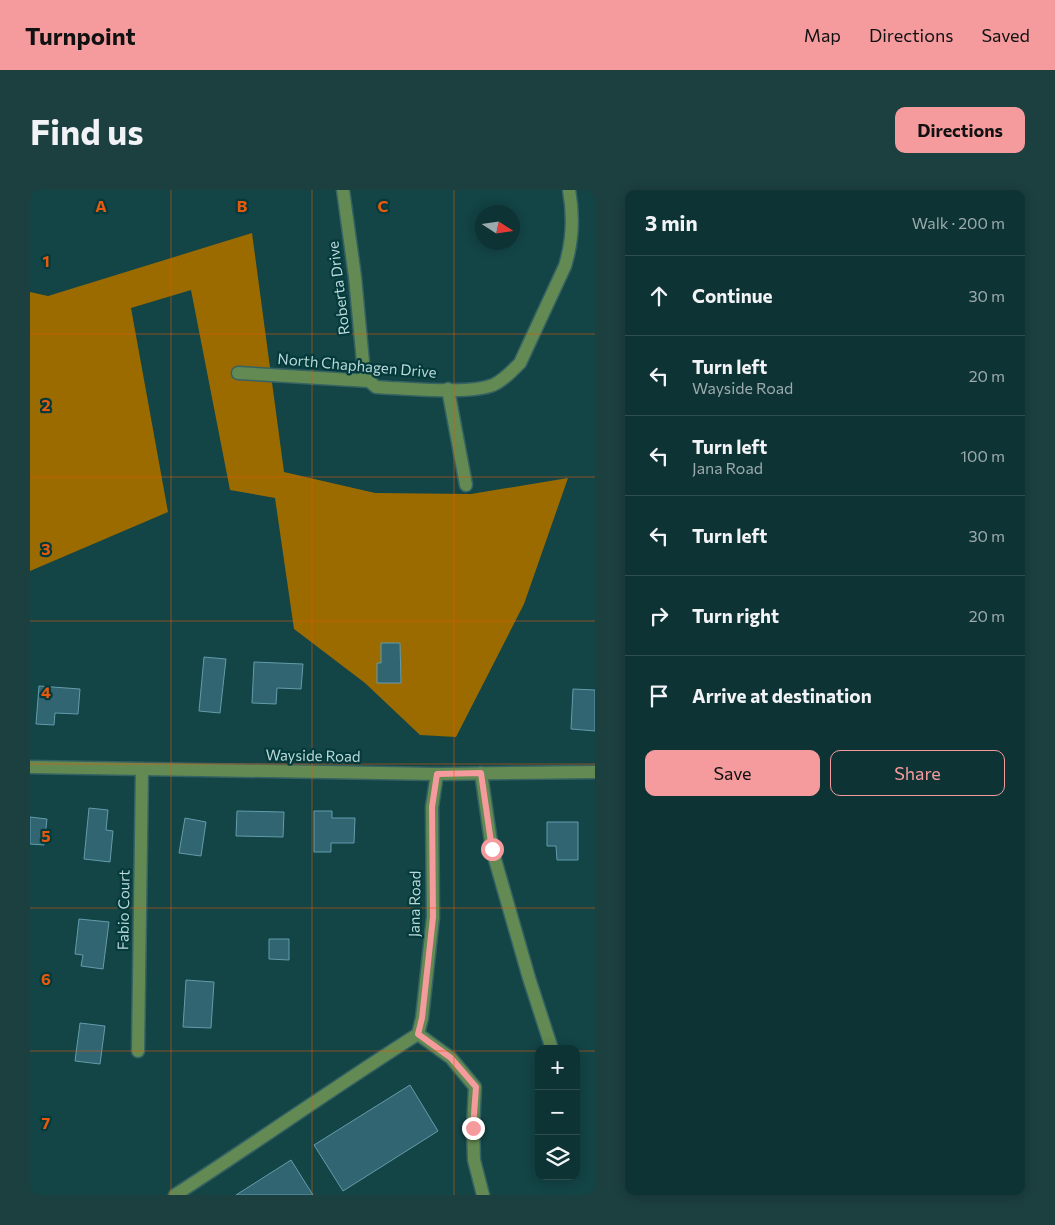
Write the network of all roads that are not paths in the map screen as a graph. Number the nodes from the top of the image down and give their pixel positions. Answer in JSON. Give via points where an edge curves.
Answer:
{"nodes":[{"id":1,"x":343,"y":190,"type":"edge"},
{"id":2,"x":569,"y":190,"type":"edge"},
{"id":3,"x":238,"y":373,"type":"dead end"},
{"id":4,"x":369,"y":381,"type":"junction"},
{"id":5,"x":448,"y":389,"type":"junction"},
{"id":6,"x":466,"y":485,"type":"dead end"},
{"id":7,"x":30,"y":767,"type":"edge"},
{"id":8,"x":142,"y":769,"type":"junction"},
{"id":9,"x":595,"y":772,"type":"edge"},
{"id":10,"x":481,"y":773,"type":"junction"},
{"id":11,"x":437,"y":774,"type":"junction"},
{"id":12,"x":418,"y":1034,"type":"junction"},
{"id":13,"x":551,"y":1045,"type":"edge"},
{"id":14,"x":138,"y":1051,"type":"dead end"},
{"id":15,"x":176,"y":1195,"type":"edge"},
{"id":16,"x":483,"y":1195,"type":"edge"}],
"edges":[{"from":1,"to":4,"type":"street","name":"Roberta Drive","via":[[364,373]]},
{"from":2,"to":5,"type":"street","name":"North Chaphagen Drive","via":[[573,211],[570,249],[520,363],[495,385],[480,389]]},
{"from":3,"to":4,"type":"street","name":"North Chaphagen Drive"},
{"from":4,"to":5,"type":"street","name":"North Chaphagen Drive","via":[[376,387]]},
{"from":5,"to":6,"type":"street"},
{"from":7,"to":8,"type":"street","name":"Wayside Road"},
{"from":8,"to":11,"type":"street","name":"Wayside Road"},
{"from":8,"to":14,"type":"street","name":"Fabio Court"},
{"from":9,"to":10,"type":"street","name":"Wayside Road"},
{"from":10,"to":11,"type":"street","name":"Wayside Road"},
{"from":10,"to":13,"type":"street","via":[[492,849]]},
{"from":11,"to":12,"type":"street","name":"Jana Road","via":[[432,807],[433,917]]},
{"from":12,"to":15,"type":"street"},
{"from":12,"to":16,"type":"street","via":[[451,1058],[476,1087],[474,1160]]}]}
